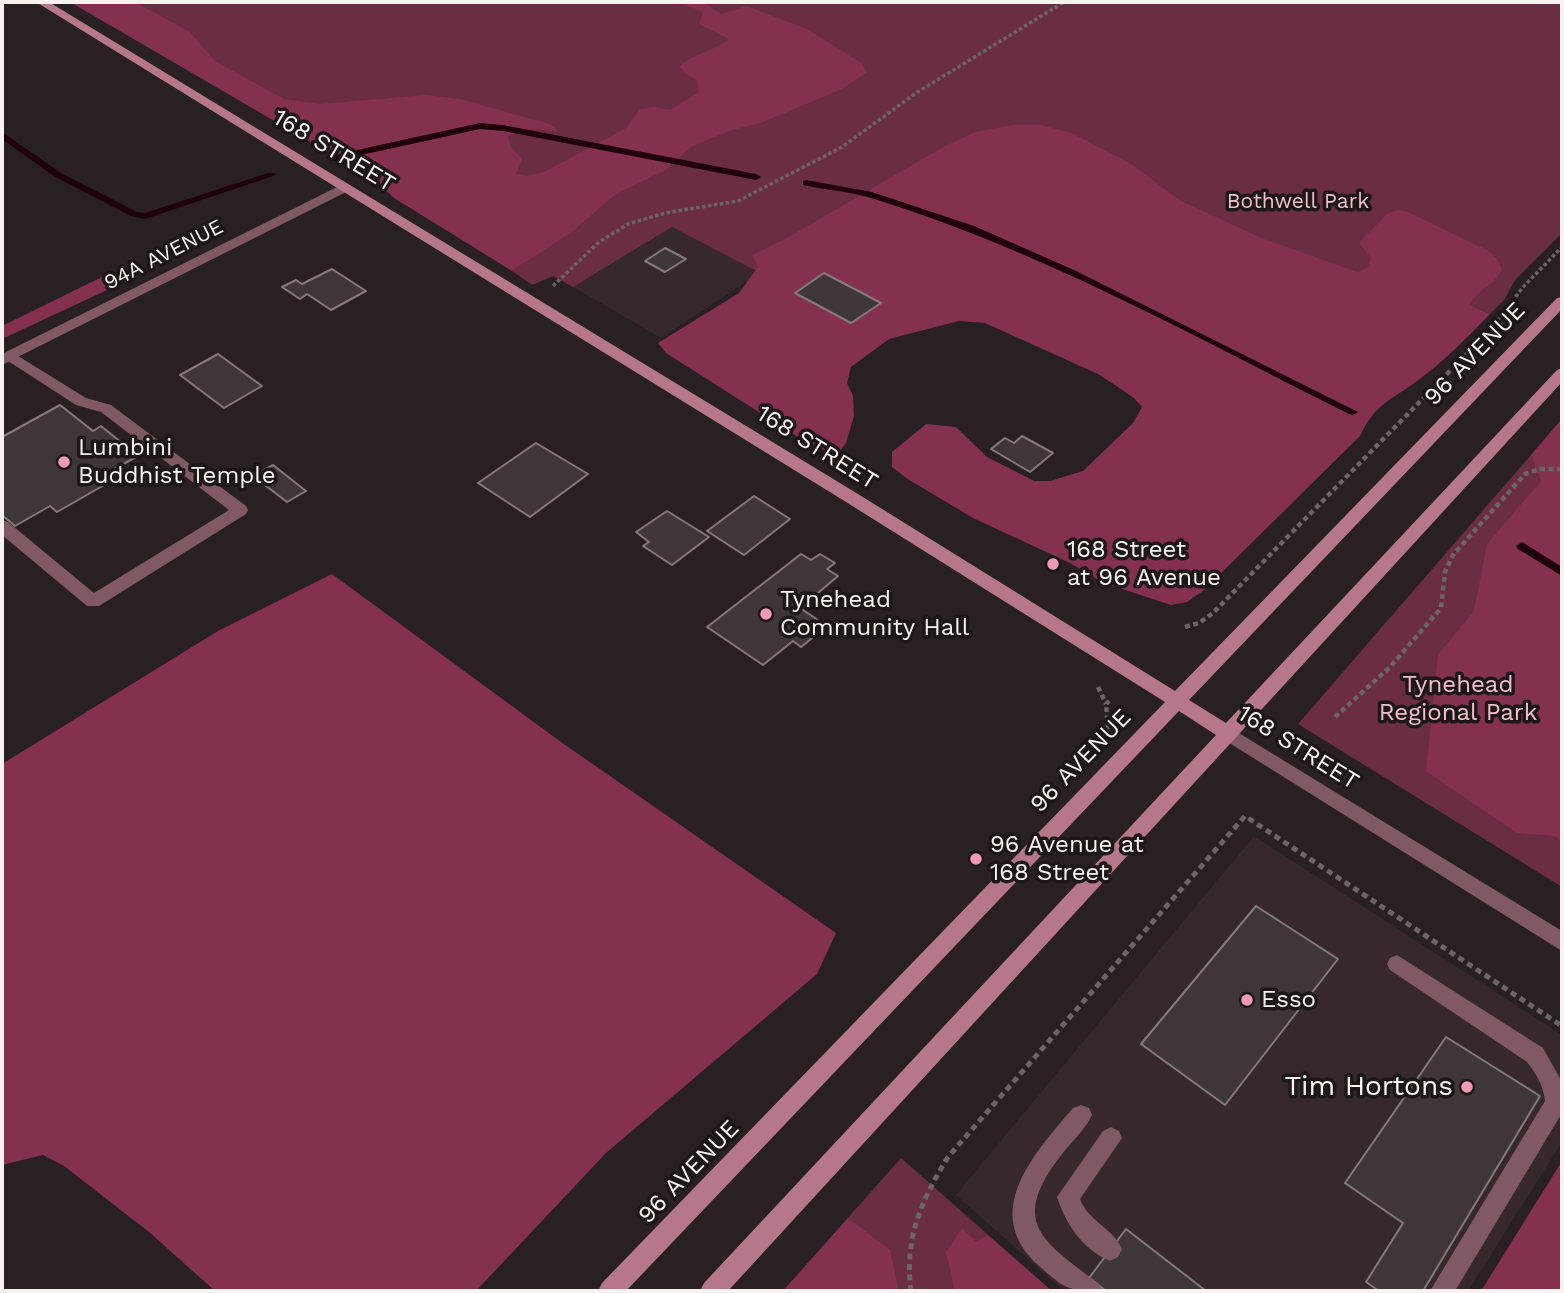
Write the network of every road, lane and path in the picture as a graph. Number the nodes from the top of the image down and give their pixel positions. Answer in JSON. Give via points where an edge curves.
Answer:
{"nodes":[{"id":1,"x":41,"y":2,"type":"edge"},
{"id":2,"x":1064,"y":2,"type":"edge"},
{"id":3,"x":345,"y":187,"type":"junction"},
{"id":4,"x":1562,"y":247,"type":"edge"},
{"id":5,"x":545,"y":290,"type":"dead end"},
{"id":6,"x":1562,"y":301,"type":"edge"},
{"id":7,"x":6,"y":358,"type":"edge"},
{"id":8,"x":1562,"y":373,"type":"edge"},
{"id":9,"x":1562,"y":469,"type":"edge"},
{"id":10,"x":2,"y":526,"type":"edge"},
{"id":11,"x":1185,"y":627,"type":"dead end"},
{"id":12,"x":1109,"y":701,"type":"dead end"},
{"id":13,"x":1175,"y":702,"type":"junction"},
{"id":14,"x":1335,"y":717,"type":"dead end"},
{"id":15,"x":1108,"y":729,"type":"dead end"},
{"id":16,"x":1228,"y":734,"type":"junction"},
{"id":17,"x":1562,"y":942,"type":"edge"},
{"id":18,"x":1397,"y":964,"type":"dead end"},
{"id":19,"x":1562,"y":1026,"type":"edge"},
{"id":20,"x":1081,"y":1115,"type":"dead end"},
{"id":21,"x":1111,"y":1138,"type":"dead end"},
{"id":22,"x":1110,"y":1249,"type":"dead end"},
{"id":23,"x":610,"y":1291,"type":"edge"},
{"id":24,"x":712,"y":1291,"type":"edge"},
{"id":25,"x":911,"y":1291,"type":"edge"},
{"id":26,"x":1090,"y":1291,"type":"edge"},
{"id":27,"x":1442,"y":1291,"type":"edge"}],
"edges":[{"from":1,"to":3,"type":"main road","name":"168 STREET"},
{"from":2,"to":5,"type":"path","via":[[901,103],[842,147],[738,201],[628,223],[604,237]]},
{"from":3,"to":7,"type":"street","name":"94A AVENUE"},
{"from":3,"to":13,"type":"main road","name":"168 STREET"},
{"from":4,"to":11,"type":"path","via":[[1524,286],[1503,317],[1213,613]]},
{"from":6,"to":13,"type":"main road","name":"96 AVENUE"},
{"from":7,"to":10,"type":"street","via":[[81,402],[106,408],[240,510],[93,602]]},
{"from":8,"to":16,"type":"main road"},
{"from":9,"to":14,"type":"path","via":[[1525,474],[1453,555],[1445,572],[1441,608],[1390,667]]},
{"from":12,"to":15,"type":"path"},
{"from":13,"to":16,"type":"main road","name":"168 STREET"},
{"from":13,"to":23,"type":"main road","name":"96 AVENUE"},
{"from":16,"to":17,"type":"street","name":"168 STREET"},
{"from":16,"to":24,"type":"main road"},
{"from":18,"to":27,"type":"street","via":[[1535,1055],[1555,1087],[1556,1103]]},
{"from":19,"to":25,"type":"path","via":[[1245,816],[948,1157],[913,1217],[908,1251]]},
{"from":20,"to":26,"type":"street","via":[[1034,1173],[1022,1209],[1038,1249]]},
{"from":21,"to":22,"type":"street","via":[[1068,1197],[1076,1219]]}]}
